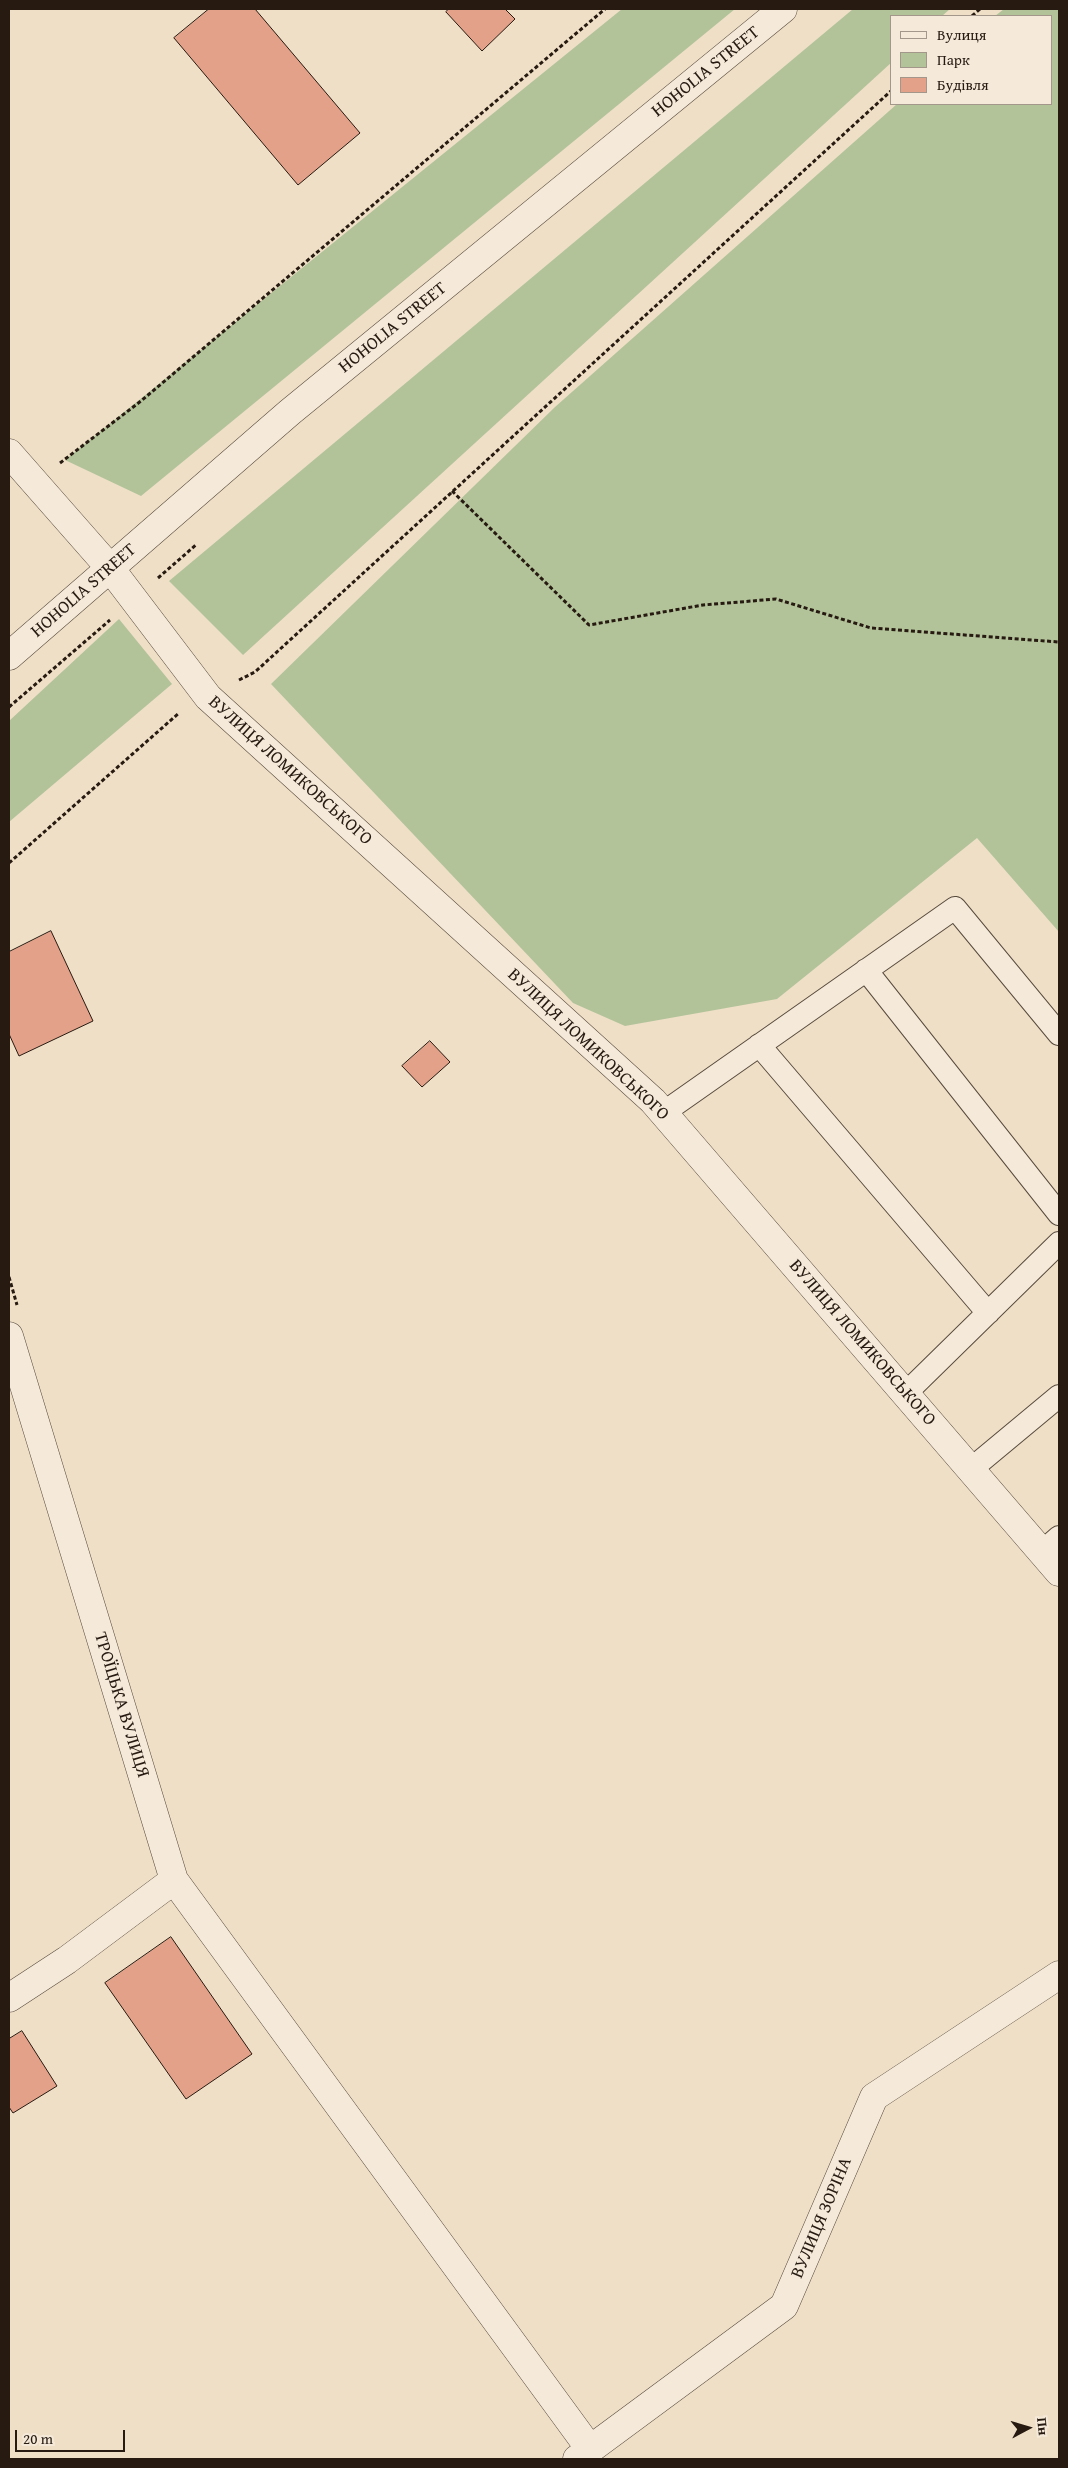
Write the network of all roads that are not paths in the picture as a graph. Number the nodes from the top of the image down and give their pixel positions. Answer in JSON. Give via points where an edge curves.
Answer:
{"nodes":[{"id":1,"x":783,"y":9,"type":"edge"},
{"id":2,"x":9,"y":453,"type":"edge"},
{"id":3,"x":110,"y":568,"type":"junction"},
{"id":4,"x":9,"y":656,"type":"edge"},
{"id":5,"x":866,"y":970,"type":"junction"},
{"id":6,"x":1059,"y":1034,"type":"edge"},
{"id":7,"x":759,"y":1045,"type":"junction"},
{"id":8,"x":663,"y":1113,"type":"junction"},
{"id":9,"x":1059,"y":1214,"type":"edge"},
{"id":10,"x":1059,"y":1243,"type":"edge"},
{"id":11,"x":988,"y":1313,"type":"junction"},
{"id":12,"x":9,"y":1336,"type":"edge"},
{"id":13,"x":14,"y":1377,"type":"edge"},
{"id":14,"x":905,"y":1394,"type":"junction"},
{"id":15,"x":1059,"y":1396,"type":"edge"},
{"id":16,"x":970,"y":1470,"type":"junction"},
{"id":17,"x":1050,"y":1545,"type":"edge"},
{"id":18,"x":1059,"y":1572,"type":"edge"},
{"id":19,"x":174,"y":1880,"type":"junction"},
{"id":20,"x":1059,"y":1975,"type":"edge"},
{"id":21,"x":9,"y":1998,"type":"edge"},
{"id":22,"x":584,"y":2454,"type":"edge"}],
"edges":[{"from":1,"to":3,"type":"street","name":"HOHOLIA STREET","via":[[290,412]]},
{"from":2,"to":3,"type":"street","name":"ВУЛИЦЯ ЛОМИКОВСЬКОГО"},
{"from":3,"to":4,"type":"street","name":"HOHOLIA STREET"},
{"from":3,"to":8,"type":"street","name":"ВУЛИЦЯ ЛОМИКОВСЬКОГО","via":[[208,697]]},
{"from":5,"to":6,"type":"lane","via":[[955,908]]},
{"from":5,"to":7,"type":"lane"},
{"from":5,"to":9,"type":"lane"},
{"from":7,"to":8,"type":"lane"},
{"from":7,"to":11,"type":"lane"},
{"from":8,"to":14,"type":"street","name":"ВУЛИЦЯ ЛОМИКОВСЬКОГО"},
{"from":10,"to":11,"type":"lane"},
{"from":11,"to":14,"type":"lane"},
{"from":12,"to":13,"type":"street","name":"ТРОЇЦЬКА ВУЛИЦЯ"},
{"from":13,"to":19,"type":"street","name":"ТРОЇЦЬКА ВУЛИЦЯ"},
{"from":14,"to":16,"type":"street","name":"ВУЛИЦЯ ЛОМИКОВСЬКОГО"},
{"from":15,"to":16,"type":"lane"},
{"from":16,"to":17,"type":"street","name":"ВУЛИЦЯ ЛОМИКОВСЬКОГО"},
{"from":17,"to":18,"type":"street","name":"ВУЛИЦЯ ЛОМИКОВСЬКОГО"},
{"from":19,"to":21,"type":"street","via":[[67,1960]]},
{"from":19,"to":22,"type":"street","name":"ТРОЇЦЬКА ВУЛИЦЯ"},
{"from":20,"to":22,"type":"street","name":"ВУЛИЦЯ ЗОРІНА","via":[[874,2097],[784,2306]]}]}
